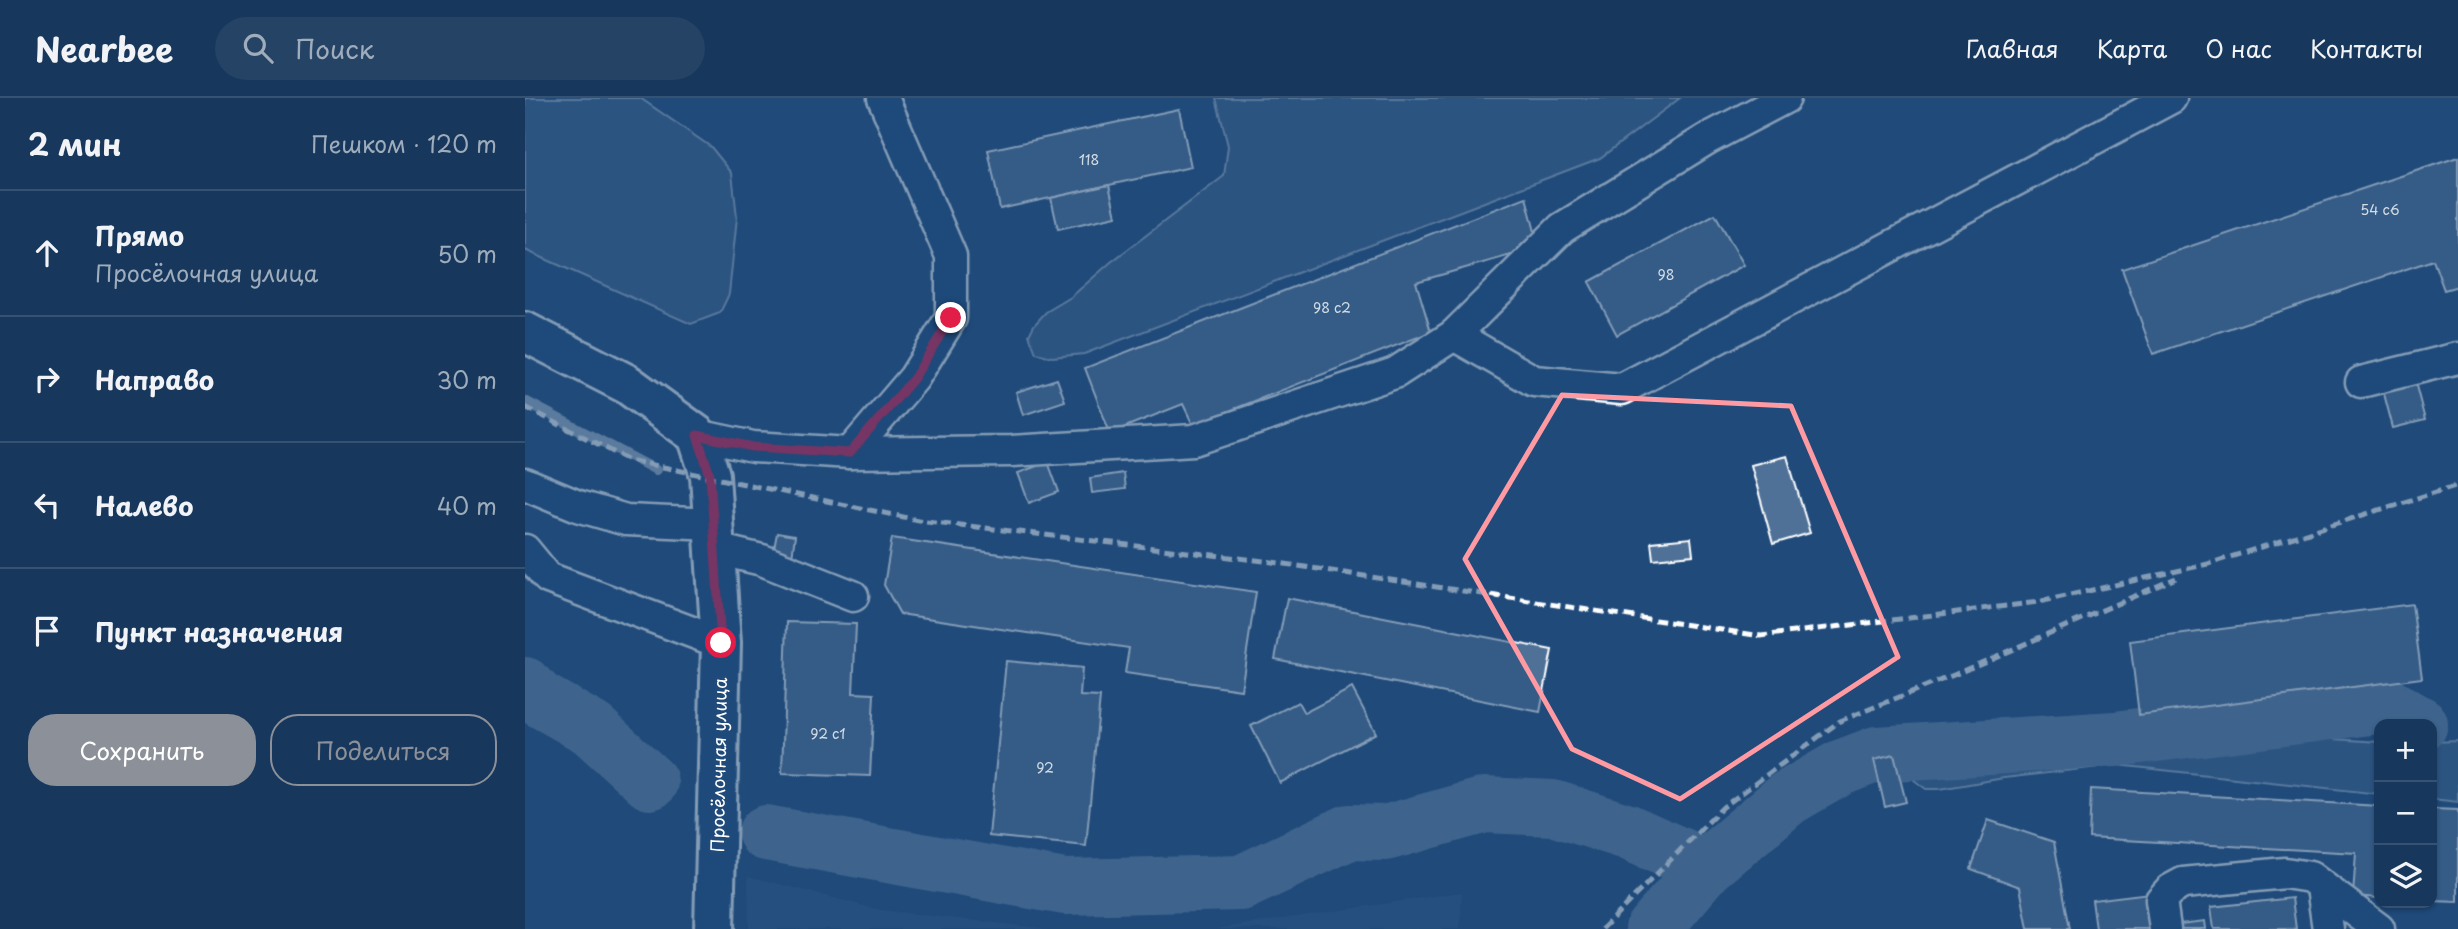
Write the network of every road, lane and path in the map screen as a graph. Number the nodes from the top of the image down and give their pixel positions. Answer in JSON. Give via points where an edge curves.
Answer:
{"nodes":[{"id":1,"x":883,"y":98,"type":"edge"},
{"id":2,"x":1784,"y":98,"type":"edge"},
{"id":3,"x":2171,"y":98,"type":"edge"},
{"id":4,"x":525,"y":332,"type":"edge"},
{"id":5,"x":1454,"y":335,"type":"junction"},
{"id":6,"x":2458,"y":358,"type":"edge"},
{"id":7,"x":2361,"y":383,"type":"dead end"},
{"id":8,"x":697,"y":435,"type":"junction"},
{"id":9,"x":850,"y":453,"type":"junction"},
{"id":10,"x":525,"y":484,"type":"edge"},
{"id":11,"x":715,"y":536,"type":"junction"},
{"id":12,"x":525,"y":550,"type":"edge"},
{"id":13,"x":853,"y":596,"type":"dead end"},
{"id":14,"x":721,"y":643,"type":"junction"},
{"id":15,"x":2322,"y":887,"type":"junction"},
{"id":16,"x":714,"y":929,"type":"edge"},
{"id":17,"x":2165,"y":929,"type":"edge"},
{"id":18,"x":2328,"y":929,"type":"edge"},
{"id":19,"x":2379,"y":929,"type":"edge"}],
"edges":[{"from":1,"to":9,"type":"lane","via":[[951,256],[951,318],[914,378]]},
{"from":2,"to":5,"type":"lane","via":[[1707,139],[1562,228]]},
{"from":3,"to":5,"type":"lane","via":[[1622,389],[1534,381]]},
{"from":4,"to":8,"type":"main road","via":[[627,384]]},
{"from":5,"to":9,"type":"lane","via":[[1395,373],[1194,440],[1011,451]]},
{"from":6,"to":7,"type":"lane"},
{"from":8,"to":9,"type":"lane","via":[[753,447]]},
{"from":8,"to":11,"type":"main road","name":"Просёлочная улица","via":[[710,475]]},
{"from":10,"to":11,"type":"lane","via":[[626,520]]},
{"from":11,"to":13,"type":"lane","via":[[762,561]]},
{"from":11,"to":14,"type":"main road","name":"Просёлочная улица"},
{"from":12,"to":14,"type":"lane","via":[[548,578]]},
{"from":14,"to":16,"type":"main road","name":"Просёлочная улица"},
{"from":15,"to":17,"type":"lane","via":[[2310,877],[2285,873],[2183,883],[2161,900]]},
{"from":15,"to":18,"type":"lane"},
{"from":15,"to":19,"type":"lane"}]}
